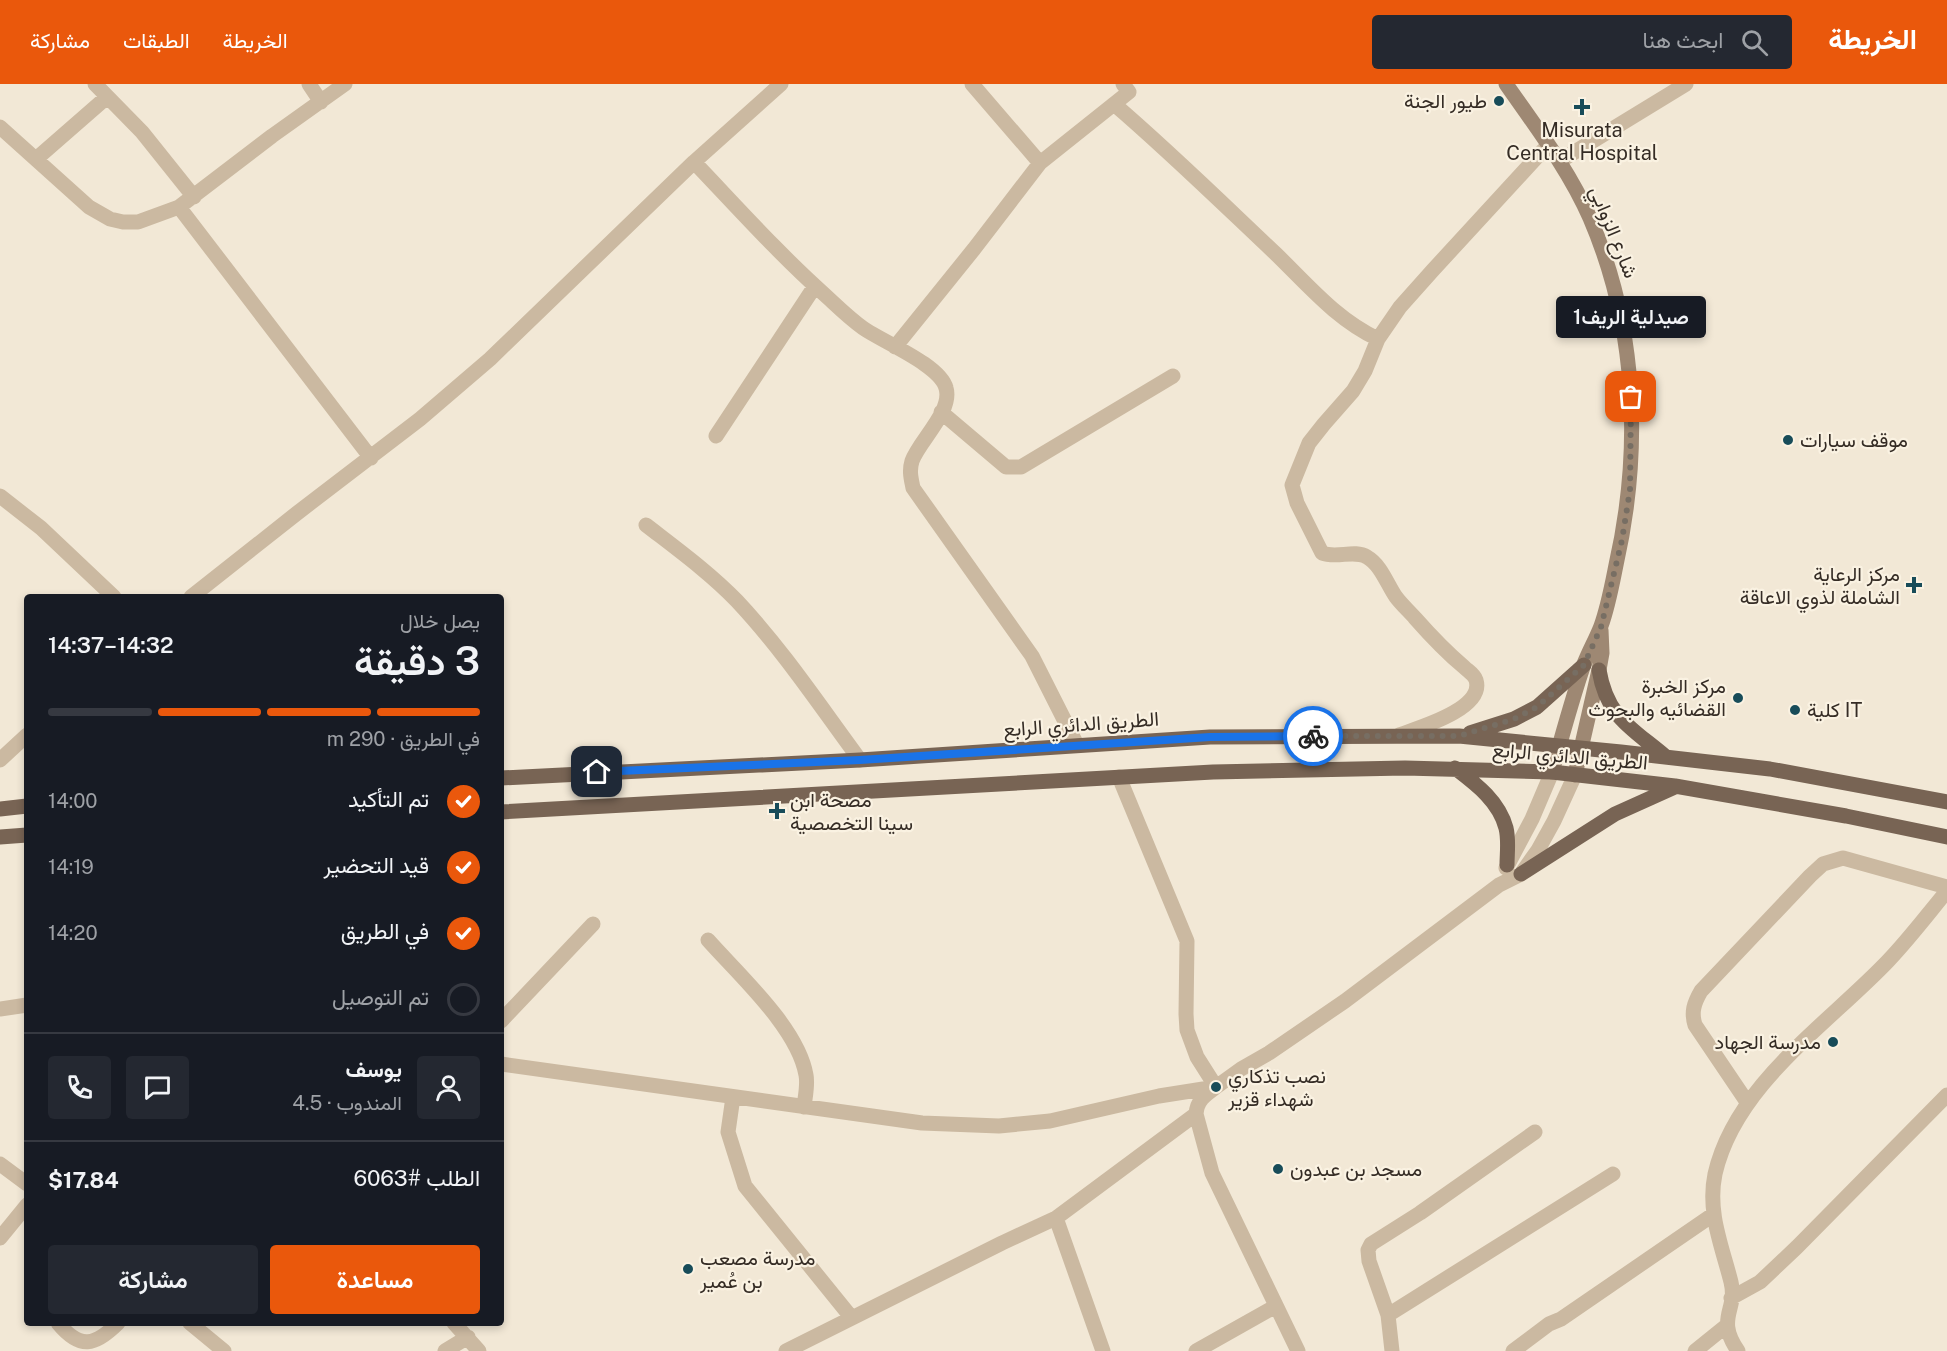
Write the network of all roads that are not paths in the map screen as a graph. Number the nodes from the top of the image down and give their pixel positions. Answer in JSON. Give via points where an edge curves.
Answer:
{"nodes":[{"id":1,"x":95,"y":84,"type":"edge"},
{"id":2,"x":309,"y":84,"type":"edge"},
{"id":3,"x":345,"y":84,"type":"edge"},
{"id":4,"x":781,"y":84,"type":"edge"},
{"id":5,"x":972,"y":84,"type":"edge"},
{"id":6,"x":1506,"y":84,"type":"edge"},
{"id":7,"x":1686,"y":84,"type":"edge"},
{"id":8,"x":1130,"y":87,"type":"edge"},
{"id":9,"x":106,"y":97,"type":"junction"},
{"id":10,"x":321,"y":102,"type":"junction"},
{"id":11,"x":1114,"y":104,"type":"junction"},
{"id":12,"x":0,"y":127,"type":"edge"},
{"id":13,"x":1548,"y":145,"type":"junction"},
{"id":14,"x":36,"y":159,"type":"junction"},
{"id":15,"x":1560,"y":161,"type":"junction"},
{"id":16,"x":694,"y":162,"type":"junction"},
{"id":17,"x":1040,"y":163,"type":"junction"},
{"id":18,"x":194,"y":197,"type":"junction"},
{"id":19,"x":179,"y":207,"type":"junction"},
{"id":20,"x":815,"y":286,"type":"junction"},
{"id":21,"x":1378,"y":339,"type":"junction"},
{"id":22,"x":894,"y":346,"type":"junction"},
{"id":23,"x":1173,"y":376,"type":"dead end"},
{"id":24,"x":941,"y":412,"type":"junction"},
{"id":25,"x":716,"y":436,"type":"dead end"},
{"id":26,"x":371,"y":458,"type":"junction"},
{"id":27,"x":0,"y":496,"type":"edge"},
{"id":28,"x":646,"y":525,"type":"dead end"},
{"id":29,"x":111,"y":594,"type":"edge"},
{"id":30,"x":195,"y":594,"type":"edge"},
{"id":31,"x":1601,"y":627,"type":"junction"},
{"id":32,"x":1584,"y":665,"type":"junction"},
{"id":33,"x":1599,"y":670,"type":"junction"},
{"id":34,"x":1400,"y":735,"type":"junction"},
{"id":35,"x":1459,"y":736,"type":"junction"},
{"id":36,"x":24,"y":738,"type":"edge"},
{"id":37,"x":1077,"y":745,"type":"junction"},
{"id":38,"x":1559,"y":746,"type":"junction"},
{"id":39,"x":1580,"y":748,"type":"junction"},
{"id":40,"x":1666,"y":757,"type":"junction"},
{"id":41,"x":0,"y":760,"type":"edge"},
{"id":42,"x":860,"y":760,"type":"junction"},
{"id":43,"x":1455,"y":768,"type":"junction"},
{"id":44,"x":1552,"y":772,"type":"junction"},
{"id":45,"x":1575,"y":775,"type":"junction"},
{"id":46,"x":1119,"y":777,"type":"junction"},
{"id":47,"x":504,"y":778,"type":"edge"},
{"id":48,"x":1675,"y":786,"type":"junction"},
{"id":49,"x":1947,"y":802,"type":"edge"},
{"id":50,"x":24,"y":806,"type":"edge"},
{"id":51,"x":0,"y":809,"type":"edge"},
{"id":52,"x":504,"y":813,"type":"edge"},
{"id":53,"x":24,"y":835,"type":"edge"},
{"id":54,"x":0,"y":837,"type":"edge"},
{"id":55,"x":1947,"y":837,"type":"edge"},
{"id":56,"x":1507,"y":866,"type":"junction"},
{"id":57,"x":1521,"y":874,"type":"junction"},
{"id":58,"x":1498,"y":885,"type":"junction"},
{"id":59,"x":1947,"y":889,"type":"edge"},
{"id":60,"x":593,"y":924,"type":"dead end"},
{"id":61,"x":708,"y":940,"type":"dead end"},
{"id":62,"x":24,"y":1006,"type":"edge"},
{"id":63,"x":0,"y":1010,"type":"edge"},
{"id":64,"x":504,"y":1018,"type":"edge"},
{"id":65,"x":504,"y":1064,"type":"edge"},
{"id":66,"x":1216,"y":1087,"type":"junction"},
{"id":67,"x":1947,"y":1095,"type":"edge"},
{"id":68,"x":733,"y":1097,"type":"junction"},
{"id":69,"x":1747,"y":1102,"type":"junction"},
{"id":70,"x":804,"y":1107,"type":"junction"},
{"id":71,"x":1196,"y":1114,"type":"junction"},
{"id":72,"x":1535,"y":1132,"type":"dead end"},
{"id":73,"x":0,"y":1164,"type":"edge"},
{"id":74,"x":1613,"y":1174,"type":"dead end"},
{"id":75,"x":24,"y":1182,"type":"edge"},
{"id":76,"x":24,"y":1209,"type":"edge"},
{"id":77,"x":1714,"y":1214,"type":"junction"},
{"id":78,"x":1056,"y":1218,"type":"junction"},
{"id":79,"x":0,"y":1238,"type":"edge"},
{"id":80,"x":1731,"y":1298,"type":"junction"},
{"id":81,"x":1276,"y":1306,"type":"junction"},
{"id":82,"x":1388,"y":1315,"type":"junction"},
{"id":83,"x":851,"y":1317,"type":"junction"},
{"id":84,"x":60,"y":1326,"type":"edge"},
{"id":85,"x":114,"y":1326,"type":"edge"},
{"id":86,"x":194,"y":1326,"type":"edge"},
{"id":87,"x":457,"y":1326,"type":"edge"},
{"id":88,"x":1726,"y":1326,"type":"junction"},
{"id":89,"x":468,"y":1337,"type":"junction"},
{"id":90,"x":224,"y":1351,"type":"edge"},
{"id":91,"x":445,"y":1351,"type":"edge"},
{"id":92,"x":479,"y":1351,"type":"edge"},
{"id":93,"x":786,"y":1351,"type":"edge"},
{"id":94,"x":1103,"y":1351,"type":"edge"},
{"id":95,"x":1196,"y":1351,"type":"edge"},
{"id":96,"x":1298,"y":1351,"type":"edge"},
{"id":97,"x":1392,"y":1351,"type":"edge"},
{"id":98,"x":1513,"y":1351,"type":"edge"},
{"id":99,"x":1695,"y":1351,"type":"edge"},
{"id":100,"x":1738,"y":1351,"type":"edge"}],
"edges":[{"from":1,"to":9,"type":"street"},
{"from":2,"to":10,"type":"street"},
{"from":3,"to":10,"type":"street"},
{"from":4,"to":16,"type":"street"},
{"from":5,"to":17,"type":"street"},
{"from":6,"to":13,"type":"street","name":"شارع الزوابي"},
{"from":7,"to":15,"type":"street"},
{"from":8,"to":11,"type":"street"},
{"from":9,"to":14,"type":"street"},
{"from":9,"to":18,"type":"street","via":[[142,132]]},
{"from":10,"to":18,"type":"street"},
{"from":11,"to":17,"type":"street"},
{"from":11,"to":21,"type":"street","via":[[1317,297]]},
{"from":12,"to":14,"type":"street"},
{"from":13,"to":15,"type":"street","name":"شارع الزوابي"},
{"from":13,"to":21,"type":"street","via":[[1432,270]]},
{"from":14,"to":19,"type":"street","via":[[89,207],[110,219],[138,222]]},
{"from":15,"to":31,"type":"street","name":"شارع الزوابي","via":[[1590,217],[1609,266],[1620,310],[1631,397],[1630,490]]},
{"from":16,"to":20,"type":"street"},
{"from":16,"to":26,"type":"street","via":[[489,359]]},
{"from":17,"to":22,"type":"street"},
{"from":18,"to":19,"type":"street"},
{"from":19,"to":26,"type":"street"},
{"from":20,"to":22,"type":"street","via":[[858,325]]},
{"from":20,"to":25,"type":"street"},
{"from":21,"to":34,"type":"street","via":[[1353,391],[1310,443],[1292,485],[1322,553],[1364,555],[1374,561],[1397,598],[1476,680],[1476,692],[1456,712]]},
{"from":22,"to":24,"type":"street","via":[[941,379],[947,399]]},
{"from":23,"to":24,"type":"street","via":[[1021,467],[1006,467]]},
{"from":24,"to":37,"type":"street","via":[[912,459],[909,472],[913,488],[1032,656]]},
{"from":26,"to":30,"type":"street"},
{"from":27,"to":29,"type":"street"},
{"from":28,"to":42,"type":"street","via":[[743,608],[779,649]]},
{"from":31,"to":32,"type":"street"},
{"from":31,"to":33,"type":"street"},
{"from":32,"to":35,"type":"main road","via":[[1537,707],[1514,719]]},
{"from":32,"to":38,"type":"street"},
{"from":33,"to":39,"type":"street"},
{"from":33,"to":40,"type":"main road","via":[[1606,696],[1621,721]]},
{"from":34,"to":35,"type":"main road","name":"الطريق الدائري الرابع"},
{"from":34,"to":37,"type":"main road","name":"الطريق الدائري الرابع","via":[[1210,737]]},
{"from":35,"to":38,"type":"main road","name":"الطريق الدائري الرابع"},
{"from":36,"to":41,"type":"street"},
{"from":37,"to":42,"type":"main road","name":"الطريق الدائري الرابع"},
{"from":38,"to":39,"type":"main road","name":"الطريق الدائري الرابع"},
{"from":38,"to":44,"type":"street"},
{"from":39,"to":40,"type":"main road","name":"الطريق الدائري الرابع"},
{"from":39,"to":45,"type":"street"},
{"from":40,"to":49,"type":"main road","name":"الطريق الدائري الرابع","via":[[1770,770]]},
{"from":42,"to":47,"type":"main road","name":"الطريق الدائري الرابع"},
{"from":43,"to":44,"type":"main road","name":"الطريق الدائري الرابع"},
{"from":43,"to":46,"type":"main road","name":"الطريق الدائري الرابع"},
{"from":43,"to":56,"type":"main road","via":[[1479,786],[1497,807],[1506,828]]},
{"from":44,"to":45,"type":"main road","name":"الطريق الدائري الرابع"},
{"from":44,"to":56,"type":"street"},
{"from":45,"to":48,"type":"main road","name":"الطريق الدائري الرابع"},
{"from":45,"to":57,"type":"street","via":[[1539,850]]},
{"from":46,"to":52,"type":"main road","name":"الطريق الدائري الرابع"},
{"from":46,"to":66,"type":"street","via":[[1187,941],[1187,1030],[1197,1057]]},
{"from":48,"to":55,"type":"main road","name":"الطريق الدائري الرابع"},
{"from":48,"to":57,"type":"main road","via":[[1616,814]]},
{"from":50,"to":51,"type":"main road"},
{"from":53,"to":54,"type":"main road"},
{"from":56,"to":58,"type":"street"},
{"from":57,"to":58,"type":"street"},
{"from":58,"to":66,"type":"street","via":[[1345,1001]]},
{"from":59,"to":69,"type":"street","via":[[1888,960]]},
{"from":59,"to":69,"type":"street","via":[[1843,858],[1823,864],[1701,991],[1694,1004],[1695,1025]]},
{"from":60,"to":64,"type":"street"},
{"from":61,"to":70,"type":"street","via":[[782,1023],[798,1050],[806,1076]]},
{"from":62,"to":63,"type":"street"},
{"from":65,"to":68,"type":"street"},
{"from":66,"to":70,"type":"street","via":[[1050,1121],[999,1126],[922,1123]]},
{"from":66,"to":71,"type":"street","via":[[1200,1099]]},
{"from":67,"to":80,"type":"street","via":[[1760,1282]]},
{"from":68,"to":70,"type":"street"},
{"from":68,"to":83,"type":"street","via":[[728,1132],[745,1186]]},
{"from":69,"to":77,"type":"street","via":[[1726,1140],[1715,1175]]},
{"from":71,"to":78,"type":"street"},
{"from":71,"to":81,"type":"street","via":[[1212,1173]]},
{"from":72,"to":82,"type":"street","via":[[1371,1244],[1369,1261]]},
{"from":73,"to":75,"type":"street"},
{"from":74,"to":82,"type":"street"},
{"from":76,"to":79,"type":"street"},
{"from":77,"to":80,"type":"street","via":[[1732,1285]]},
{"from":77,"to":98,"type":"street"},
{"from":78,"to":83,"type":"street"},
{"from":78,"to":94,"type":"street"},
{"from":80,"to":88,"type":"street"},
{"from":81,"to":95,"type":"street"},
{"from":81,"to":96,"type":"street"},
{"from":82,"to":97,"type":"street"},
{"from":83,"to":93,"type":"street"},
{"from":84,"to":85,"type":"street","via":[[84,1343],[97,1341]]},
{"from":86,"to":90,"type":"street"},
{"from":87,"to":89,"type":"street"},
{"from":88,"to":99,"type":"street"},
{"from":88,"to":100,"type":"street"},
{"from":89,"to":91,"type":"street"},
{"from":89,"to":92,"type":"street"}]}
